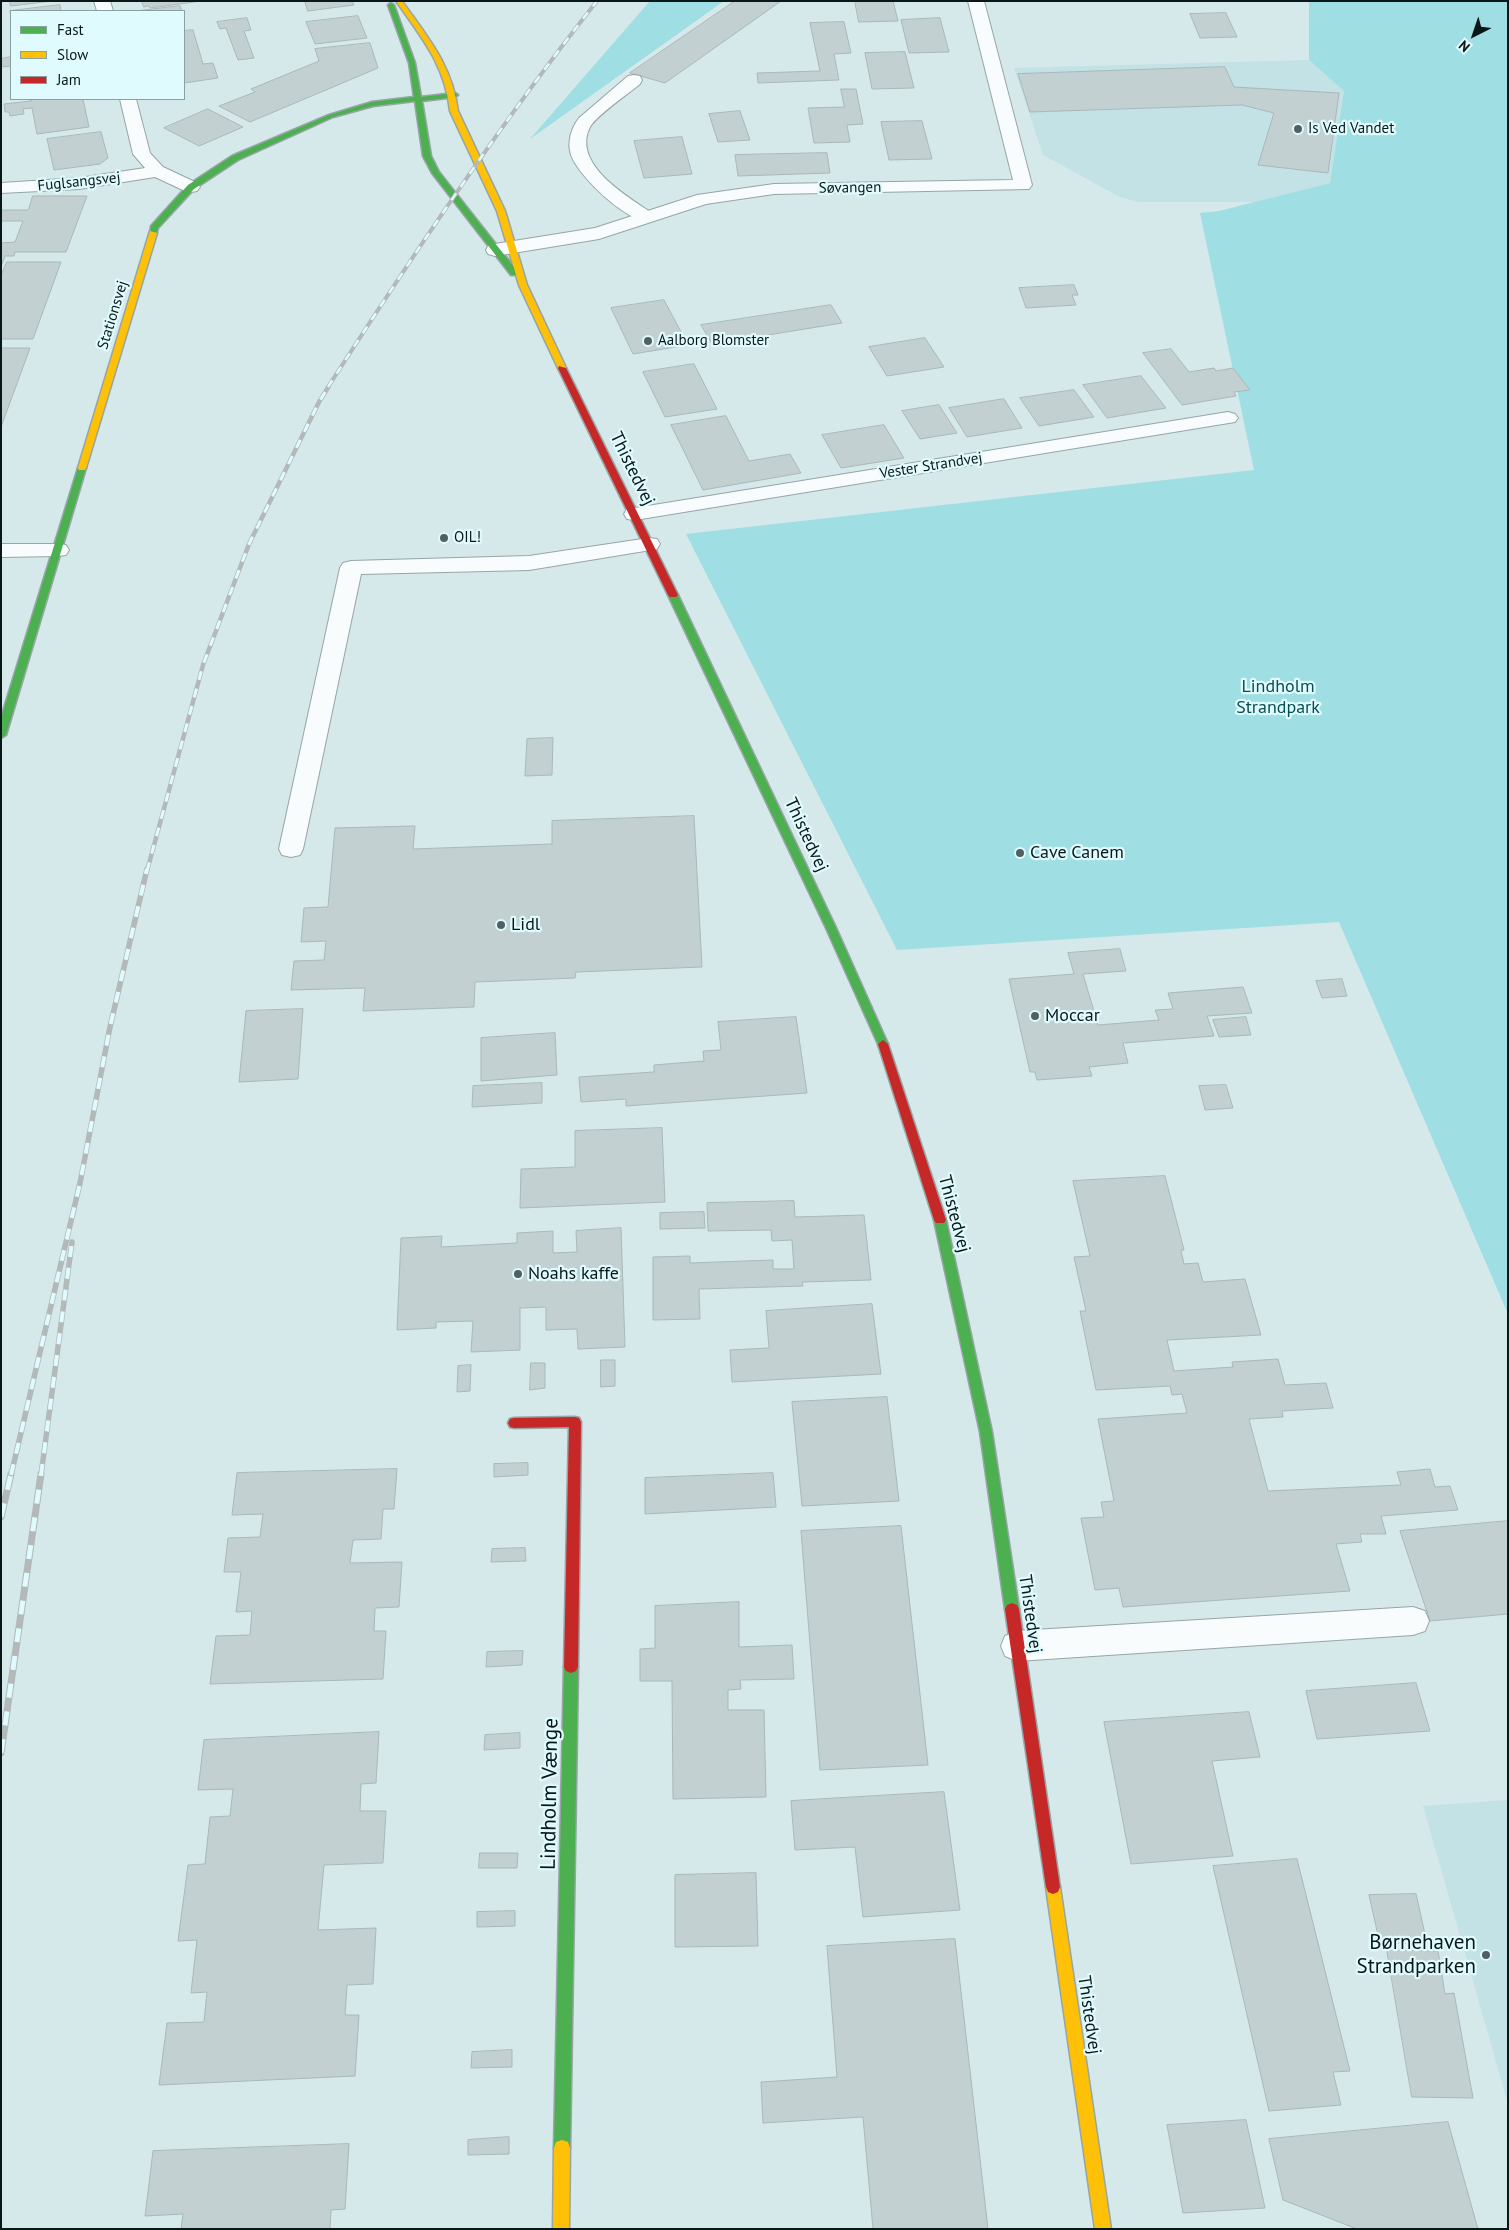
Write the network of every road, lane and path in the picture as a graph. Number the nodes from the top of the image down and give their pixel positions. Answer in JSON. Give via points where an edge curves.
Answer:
{"nodes":[{"id":1,"x":390,"y":1,"type":"edge"},
{"id":2,"x":399,"y":1,"type":"edge"},
{"id":3,"x":976,"y":1,"type":"edge"},
{"id":4,"x":634,"y":80,"type":"dead end"},
{"id":5,"x":455,"y":95,"type":"junction"},
{"id":6,"x":418,"y":99,"type":"junction"},
{"id":7,"x":128,"y":100,"type":"edge"},
{"id":8,"x":156,"y":171,"type":"junction"},
{"id":9,"x":191,"y":187,"type":"junction"},
{"id":10,"x":1,"y":188,"type":"edge"},
{"id":11,"x":646,"y":218,"type":"junction"},
{"id":12,"x":503,"y":248,"type":"junction"},
{"id":13,"x":523,"y":285,"type":"junction"},
{"id":14,"x":1228,"y":418,"type":"dead end"},
{"id":15,"x":635,"y":514,"type":"junction"},
{"id":16,"x":649,"y":544,"type":"junction"},
{"id":17,"x":58,"y":550,"type":"junction"},
{"id":18,"x":1,"y":552,"type":"edge"},
{"id":19,"x":1,"y":735,"type":"edge"},
{"id":20,"x":291,"y":849,"type":"dead end"},
{"id":21,"x":514,"y":1423,"type":"dead end"},
{"id":22,"x":1413,"y":1621,"type":"dead end"},
{"id":23,"x":1017,"y":1646,"type":"junction"},
{"id":24,"x":561,"y":2229,"type":"edge"},
{"id":25,"x":1103,"y":2229,"type":"edge"}],
"edges":[{"from":1,"to":6,"type":"main road","name":"Thistedvej","via":[[412,63]]},
{"from":2,"to":5,"type":"main road","name":"Thistedvej","via":[[442,60]]},
{"from":3,"to":11,"type":"street","name":"Søvangen","via":[[1023,185],[774,189],[703,199]]},
{"from":4,"to":11,"type":"street","via":[[583,125],[577,142],[583,163],[598,182]]},
{"from":5,"to":6,"type":"main road","name":"Stationsvej"},
{"from":5,"to":12,"type":"main road","name":"Thistedvej","via":[[454,111],[501,211]]},
{"from":6,"to":9,"type":"main road","name":"Stationsvej","via":[[372,104],[331,116],[235,158]]},
{"from":6,"to":12,"type":"main road","name":"Thistedvej","via":[[427,156],[436,173]]},
{"from":7,"to":8,"type":"street","via":[[142,154]]},
{"from":8,"to":9,"type":"street"},
{"from":8,"to":10,"type":"street","name":"Fuglsangsvej","via":[[50,187]]},
{"from":9,"to":17,"type":"main road","name":"Stationsvej","via":[[154,228]]},
{"from":11,"to":12,"type":"street","name":"Søvangen","via":[[575,238]]},
{"from":12,"to":13,"type":"main road","name":"Thistedvej"},
{"from":12,"to":13,"type":"main road","name":"Thistedvej"},
{"from":13,"to":15,"type":"main road","name":"Thistedvej"},
{"from":14,"to":15,"type":"street","name":"Vester Strandvej"},
{"from":15,"to":16,"type":"main road","name":"Thistedvej"},
{"from":16,"to":20,"type":"street","via":[[529,563],[351,568]]},
{"from":16,"to":23,"type":"main road","name":"Thistedvej","via":[[881,1039],[940,1219],[986,1432]]},
{"from":17,"to":18,"type":"street"},
{"from":17,"to":19,"type":"main road","name":"Stationsvej"},
{"from":21,"to":24,"type":"main road","name":"Lindholm Vænge","via":[[575,1422]]},
{"from":22,"to":23,"type":"street"},
{"from":23,"to":25,"type":"main road","name":"Thistedvej"}]}
